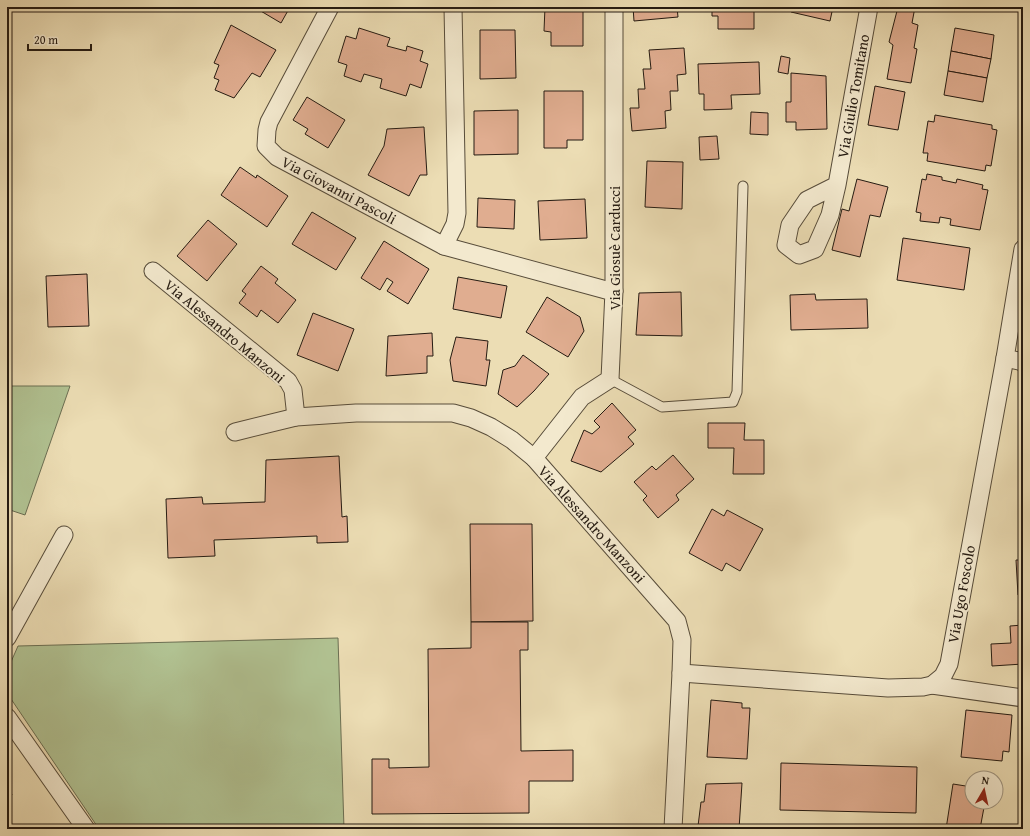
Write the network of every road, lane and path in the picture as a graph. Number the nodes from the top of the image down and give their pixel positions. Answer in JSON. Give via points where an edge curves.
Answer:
{"nodes":[{"id":1,"x":330,"y":7,"type":"edge"},
{"id":2,"x":453,"y":7,"type":"edge"},
{"id":3,"x":614,"y":7,"type":"edge"},
{"id":4,"x":869,"y":7,"type":"edge"},
{"id":5,"x":837,"y":185,"type":"dead end"},
{"id":6,"x":743,"y":186,"type":"dead end"},
{"id":7,"x":444,"y":246,"type":"junction"},
{"id":8,"x":1023,"y":249,"type":"edge"},
{"id":9,"x":153,"y":271,"type":"dead end"},
{"id":10,"x":614,"y":291,"type":"junction"},
{"id":11,"x":1005,"y":358,"type":"junction"},
{"id":12,"x":1023,"y":362,"type":"edge"},
{"id":13,"x":610,"y":379,"type":"junction"},
{"id":14,"x":296,"y":418,"type":"junction"},
{"id":15,"x":235,"y":432,"type":"dead end"},
{"id":16,"x":534,"y":458,"type":"junction"},
{"id":17,"x":64,"y":535,"type":"dead end"},
{"id":18,"x":7,"y":638,"type":"edge"},
{"id":19,"x":681,"y":673,"type":"junction"},
{"id":20,"x":932,"y":685,"type":"junction"},
{"id":21,"x":1023,"y":698,"type":"edge"},
{"id":22,"x":7,"y":717,"type":"edge"},
{"id":23,"x":86,"y":829,"type":"edge"},
{"id":24,"x":674,"y":829,"type":"edge"}],
"edges":[{"from":1,"to":7,"type":"street","name":"Via Giovanni Pascoli","via":[[269,122],[266,146],[277,157]]},
{"from":2,"to":7,"type":"street","via":[[457,213],[455,224]]},
{"from":3,"to":10,"type":"street","name":"Via Giosuè Carducci"},
{"from":4,"to":5,"type":"street","name":"Via Giulio Tomitano"},
{"from":6,"to":13,"type":"lane","via":[[737,392],[733,402],[662,407]]},
{"from":7,"to":10,"type":"street","name":"Via Giovanni Pascoli"},
{"from":8,"to":11,"type":"street","name":"Via Ugo Foscolo"},
{"from":9,"to":14,"type":"street","name":"Via Alessandro Manzoni","via":[[288,381],[293,390]]},
{"from":10,"to":13,"type":"street","name":"Via Giosuè Carducci"},
{"from":11,"to":12,"type":"street"},
{"from":11,"to":20,"type":"street","name":"Via Ugo Foscolo","via":[[949,664],[944,676]]},
{"from":13,"to":16,"type":"street","via":[[582,397]]},
{"from":14,"to":15,"type":"street","name":"Via Alessandro Manzoni"},
{"from":14,"to":16,"type":"street","name":"Via Alessandro Manzoni","via":[[356,413],[454,413],[491,427]]},
{"from":16,"to":19,"type":"street","name":"Via Alessandro Manzoni","via":[[673,615],[682,640]]},
{"from":17,"to":18,"type":"street"},
{"from":19,"to":20,"type":"street","via":[[888,688]]},
{"from":19,"to":24,"type":"street","name":"Via Alessandro Manzoni"},
{"from":20,"to":21,"type":"street"},
{"from":22,"to":23,"type":"street"}]}
